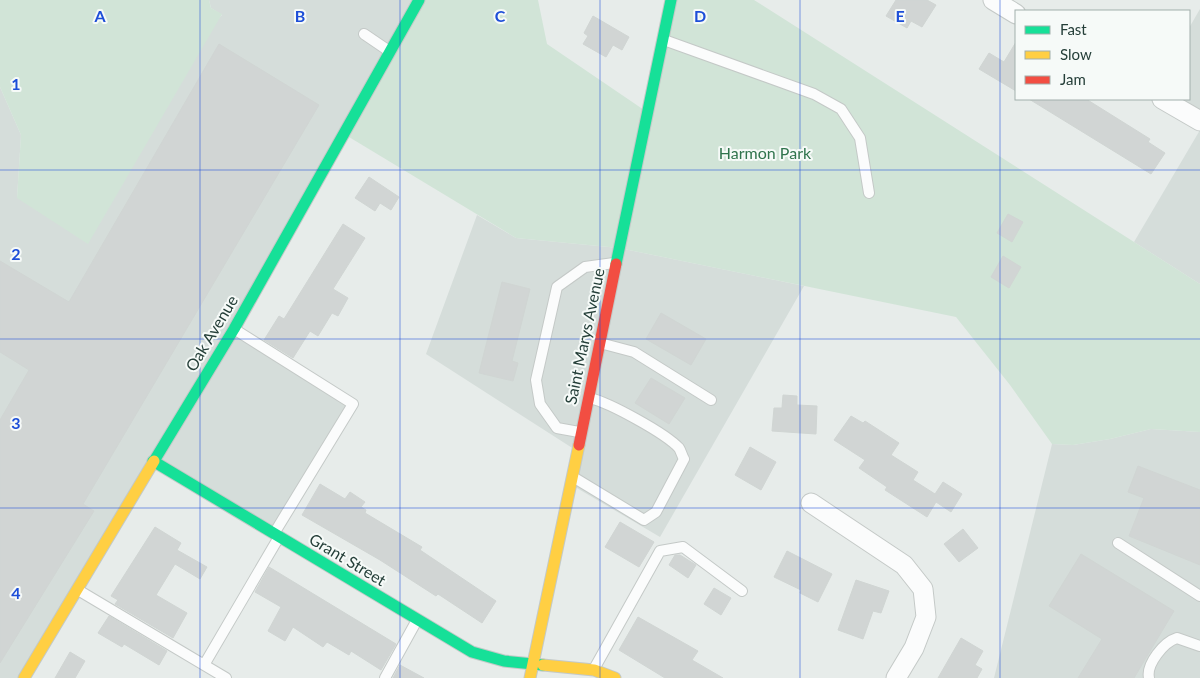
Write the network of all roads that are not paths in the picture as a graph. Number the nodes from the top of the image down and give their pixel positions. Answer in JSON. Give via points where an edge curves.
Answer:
{"nodes":[{"id":1,"x":419,"y":0,"type":"edge"},
{"id":2,"x":671,"y":0,"type":"edge"},
{"id":3,"x":993,"y":0,"type":"edge"},
{"id":4,"x":1015,"y":13,"type":"edge"},
{"id":5,"x":364,"y":34,"type":"dead end"},
{"id":6,"x":663,"y":40,"type":"junction"},
{"id":7,"x":390,"y":52,"type":"junction"},
{"id":8,"x":1164,"y":100,"type":"edge"},
{"id":9,"x":1200,"y":121,"type":"edge"},
{"id":10,"x":869,"y":193,"type":"dead end"},
{"id":11,"x":616,"y":262,"type":"junction"},
{"id":12,"x":234,"y":329,"type":"junction"},
{"id":13,"x":599,"y":343,"type":"junction"},
{"id":14,"x":588,"y":398,"type":"junction"},
{"id":15,"x":710,"y":400,"type":"dead end"},
{"id":16,"x":581,"y":432,"type":"junction"},
{"id":17,"x":153,"y":461,"type":"junction"},
{"id":18,"x":572,"y":476,"type":"junction"},
{"id":19,"x":811,"y":503,"type":"dead end"},
{"id":20,"x":277,"y":535,"type":"junction"},
{"id":21,"x":1118,"y":543,"type":"dead end"},
{"id":22,"x":76,"y":589,"type":"junction"},
{"id":23,"x":742,"y":591,"type":"dead end"},
{"id":24,"x":1200,"y":596,"type":"edge"},
{"id":25,"x":417,"y":620,"type":"junction"},
{"id":26,"x":1200,"y":646,"type":"edge"},
{"id":27,"x":533,"y":663,"type":"junction"},
{"id":28,"x":204,"y":665,"type":"junction"},
{"id":29,"x":594,"y":670,"type":"junction"},
{"id":30,"x":24,"y":678,"type":"edge"},
{"id":31,"x":226,"y":678,"type":"edge"},
{"id":32,"x":386,"y":678,"type":"edge"},
{"id":33,"x":530,"y":678,"type":"edge"},
{"id":34,"x":615,"y":678,"type":"edge"},
{"id":35,"x":896,"y":678,"type":"edge"},
{"id":36,"x":1149,"y":678,"type":"edge"}],
"edges":[{"from":1,"to":7,"type":"street","name":"Oak Avenue"},
{"from":2,"to":6,"type":"street","name":"Saint Marys Avenue"},
{"from":3,"to":4,"type":"street"},
{"from":5,"to":7,"type":"lane"},
{"from":6,"to":10,"type":"lane","via":[[814,94],[841,109],[860,138]]},
{"from":6,"to":11,"type":"street","name":"Saint Marys Avenue"},
{"from":7,"to":12,"type":"street","name":"Oak Avenue"},
{"from":8,"to":9,"type":"street"},
{"from":11,"to":13,"type":"street","name":"Saint Marys Avenue"},
{"from":11,"to":16,"type":"lane","via":[[585,267],[557,287],[536,380],[540,404],[557,428]]},
{"from":12,"to":17,"type":"street","name":"Oak Avenue"},
{"from":12,"to":20,"type":"lane","via":[[353,404]]},
{"from":13,"to":14,"type":"street","name":"Saint Marys Avenue"},
{"from":13,"to":15,"type":"lane","via":[[634,352]]},
{"from":14,"to":16,"type":"street","name":"Saint Marys Avenue"},
{"from":14,"to":18,"type":"lane","via":[[603,401],[660,435],[680,449],[684,459],[656,512],[644,520]]},
{"from":16,"to":18,"type":"street","name":"Saint Marys Avenue"},
{"from":17,"to":20,"type":"street","name":"Grant Street"},
{"from":17,"to":22,"type":"street","name":"Oak Avenue"},
{"from":18,"to":27,"type":"street","name":"Saint Marys Avenue"},
{"from":19,"to":35,"type":"street","via":[[904,565],[923,589],[926,617],[914,648]]},
{"from":20,"to":25,"type":"street","name":"Grant Street"},
{"from":20,"to":28,"type":"lane"},
{"from":21,"to":24,"type":"lane"},
{"from":22,"to":28,"type":"lane"},
{"from":22,"to":30,"type":"street","name":"Oak Avenue"},
{"from":23,"to":29,"type":"lane","via":[[683,547],[660,550]]},
{"from":25,"to":27,"type":"street","name":"Grant Street","via":[[472,652],[504,661]]},
{"from":25,"to":32,"type":"lane"},
{"from":26,"to":36,"type":"lane","via":[[1177,638],[1166,643],[1150,668]]},
{"from":27,"to":29,"type":"street","name":"Grant Street"},
{"from":27,"to":33,"type":"street","name":"Saint Marys Avenue"},
{"from":28,"to":31,"type":"lane"},
{"from":29,"to":34,"type":"street","name":"Grant Street"}]}
